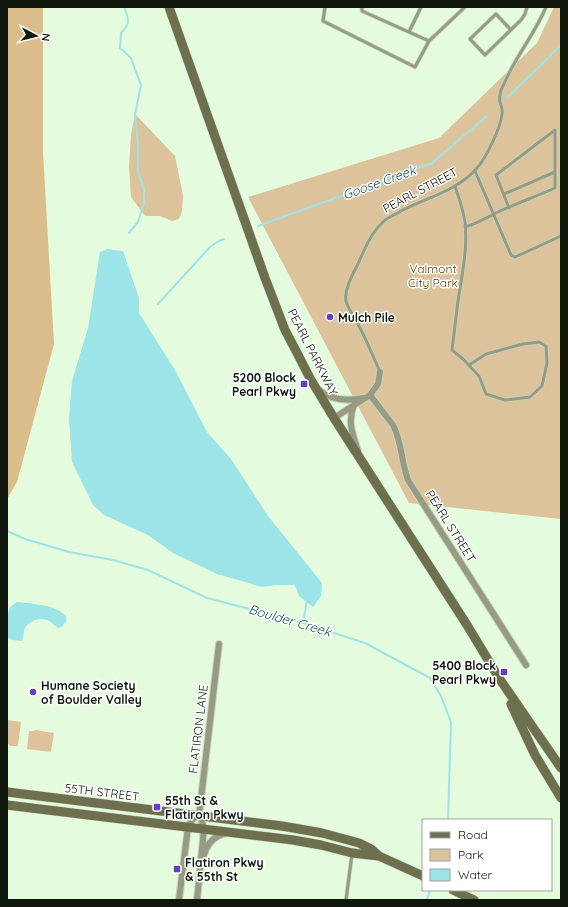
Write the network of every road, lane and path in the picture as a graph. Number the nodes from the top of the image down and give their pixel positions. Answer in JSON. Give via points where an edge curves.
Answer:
{"nodes":[{"id":1,"x":169,"y":7,"type":"edge"},
{"id":2,"x":325,"y":7,"type":"edge"},
{"id":3,"x":362,"y":7,"type":"edge"},
{"id":4,"x":421,"y":7,"type":"edge"},
{"id":5,"x":465,"y":7,"type":"edge"},
{"id":6,"x":527,"y":7,"type":"edge"},
{"id":7,"x":546,"y":7,"type":"edge"},
{"id":8,"x":511,"y":30,"type":"junction"},
{"id":9,"x":409,"y":32,"type":"junction"},
{"id":10,"x":429,"y":42,"type":"junction"},
{"id":11,"x":475,"y":171,"type":"junction"},
{"id":12,"x":555,"y":172,"type":"junction"},
{"id":13,"x":455,"y":186,"type":"junction"},
{"id":14,"x":504,"y":194,"type":"junction"},
{"id":15,"x":509,"y":208,"type":"junction"},
{"id":16,"x":494,"y":214,"type":"junction"},
{"id":17,"x":465,"y":227,"type":"junction"},
{"id":18,"x":561,"y":236,"type":"edge"},
{"id":19,"x":469,"y":365,"type":"junction"},
{"id":20,"x":380,"y":372,"type":"joint"},
{"id":21,"x":315,"y":386,"type":"junction"},
{"id":22,"x":367,"y":396,"type":"junction"},
{"id":23,"x":354,"y":405,"type":"junction"},
{"id":24,"x":334,"y":418,"type":"junction"},
{"id":25,"x":362,"y":462,"type":"junction"},
{"id":26,"x":219,"y":644,"type":"dead end"},
{"id":27,"x":526,"y":665,"type":"dead end"},
{"id":28,"x":499,"y":678,"type":"junction"},
{"id":29,"x":561,"y":768,"type":"edge"},
{"id":30,"x":7,"y":792,"type":"edge"},
{"id":31,"x":561,"y":798,"type":"edge"},
{"id":32,"x":7,"y":805,"type":"edge"},
{"id":33,"x":198,"y":816,"type":"junction"},
{"id":34,"x":188,"y":827,"type":"junction"},
{"id":35,"x":204,"y":829,"type":"junction"},
{"id":36,"x":231,"y":832,"type":"junction"},
{"id":37,"x":352,"y":853,"type":"junction"},
{"id":38,"x":379,"y":856,"type":"junction"},
{"id":39,"x":200,"y":868,"type":"junction"},
{"id":40,"x":419,"y":874,"type":"edge"},
{"id":41,"x":455,"y":891,"type":"edge"},
{"id":42,"x":179,"y":900,"type":"edge"},
{"id":43,"x":196,"y":900,"type":"edge"},
{"id":44,"x":346,"y":900,"type":"edge"},
{"id":45,"x":474,"y":900,"type":"edge"}],
"edges":[{"from":1,"to":21,"type":"main road","name":"PEARL PARKWAY","via":[[285,330]]},
{"from":2,"to":10,"type":"lane","via":[[323,21],[415,67]]},
{"from":3,"to":9,"type":"lane","via":[[362,11]]},
{"from":4,"to":9,"type":"lane"},
{"from":5,"to":10,"type":"lane"},
{"from":6,"to":8,"type":"lane","via":[[521,20]]},
{"from":7,"to":11,"type":"lane","name":"PEARL STREET","via":[[503,85],[500,98],[502,118],[487,154]]},
{"from":8,"to":8,"type":"lane","via":[[485,55],[470,39],[496,14]]},
{"from":9,"to":10,"type":"lane"},
{"from":11,"to":13,"type":"lane","name":"PEARL STREET"},
{"from":11,"to":16,"type":"lane"},
{"from":12,"to":14,"type":"lane"},
{"from":12,"to":14,"type":"lane","via":[[555,130],[496,175]]},
{"from":12,"to":15,"type":"lane","via":[[555,188]]},
{"from":13,"to":17,"type":"lane"},
{"from":13,"to":20,"type":"lane","name":"PEARL STREET","via":[[383,222],[370,239],[351,279],[346,302]]},
{"from":14,"to":15,"type":"lane"},
{"from":15,"to":16,"type":"lane"},
{"from":16,"to":17,"type":"lane"},
{"from":16,"to":18,"type":"lane","via":[[511,255],[515,257]]},
{"from":17,"to":19,"type":"lane","via":[[466,246],[452,350]]},
{"from":19,"to":19,"type":"lane","via":[[478,376],[486,394],[505,400],[530,397],[542,386],[546,346],[539,342],[524,344],[486,354]]},
{"from":20,"to":22,"type":"street","name":"PEARL STREET","via":[[378,384]]},
{"from":21,"to":22,"type":"street","via":[[335,398],[351,400]]},
{"from":21,"to":24,"type":"main road","name":"PEARL PARKWAY"},
{"from":22,"to":23,"type":"street","name":"PEARL STREET"},
{"from":22,"to":27,"type":"street","name":"PEARL STREET","via":[[396,430],[408,480]]},
{"from":23,"to":24,"type":"street","name":"PEARL STREET"},
{"from":23,"to":25,"type":"street","via":[[350,418],[351,428]]},
{"from":24,"to":25,"type":"main road","name":"PEARL PARKWAY"},
{"from":25,"to":28,"type":"main road","name":"PEARL PARKWAY"},
{"from":26,"to":33,"type":"street","name":"FLATIRON LANE"},
{"from":28,"to":29,"type":"main road","name":"PEARL PARKWAY"},
{"from":28,"to":31,"type":"main road","name":"PEARL PARKWAY","via":[[536,755]]},
{"from":30,"to":33,"type":"main road","name":"55TH STREET"},
{"from":32,"to":34,"type":"main road","name":"55TH STREET"},
{"from":33,"to":34,"type":"street","via":[[193,818]]},
{"from":33,"to":35,"type":"street"},
{"from":33,"to":38,"type":"main road","name":"55TH STREET","via":[[322,833],[359,843]]},
{"from":34,"to":35,"type":"main road","name":"55TH STREET"},
{"from":34,"to":42,"type":"street"},
{"from":35,"to":36,"type":"main road","name":"55TH STREET"},
{"from":35,"to":39,"type":"street"},
{"from":36,"to":37,"type":"main road","name":"55TH STREET","via":[[307,842]]},
{"from":36,"to":39,"type":"street","via":[[210,842]]},
{"from":37,"to":38,"type":"main road","name":"55TH STREET"},
{"from":37,"to":44,"type":"lane"},
{"from":38,"to":40,"type":"main road","name":"55TH STREET"},
{"from":39,"to":43,"type":"street"},
{"from":41,"to":45,"type":"main road"}]}
